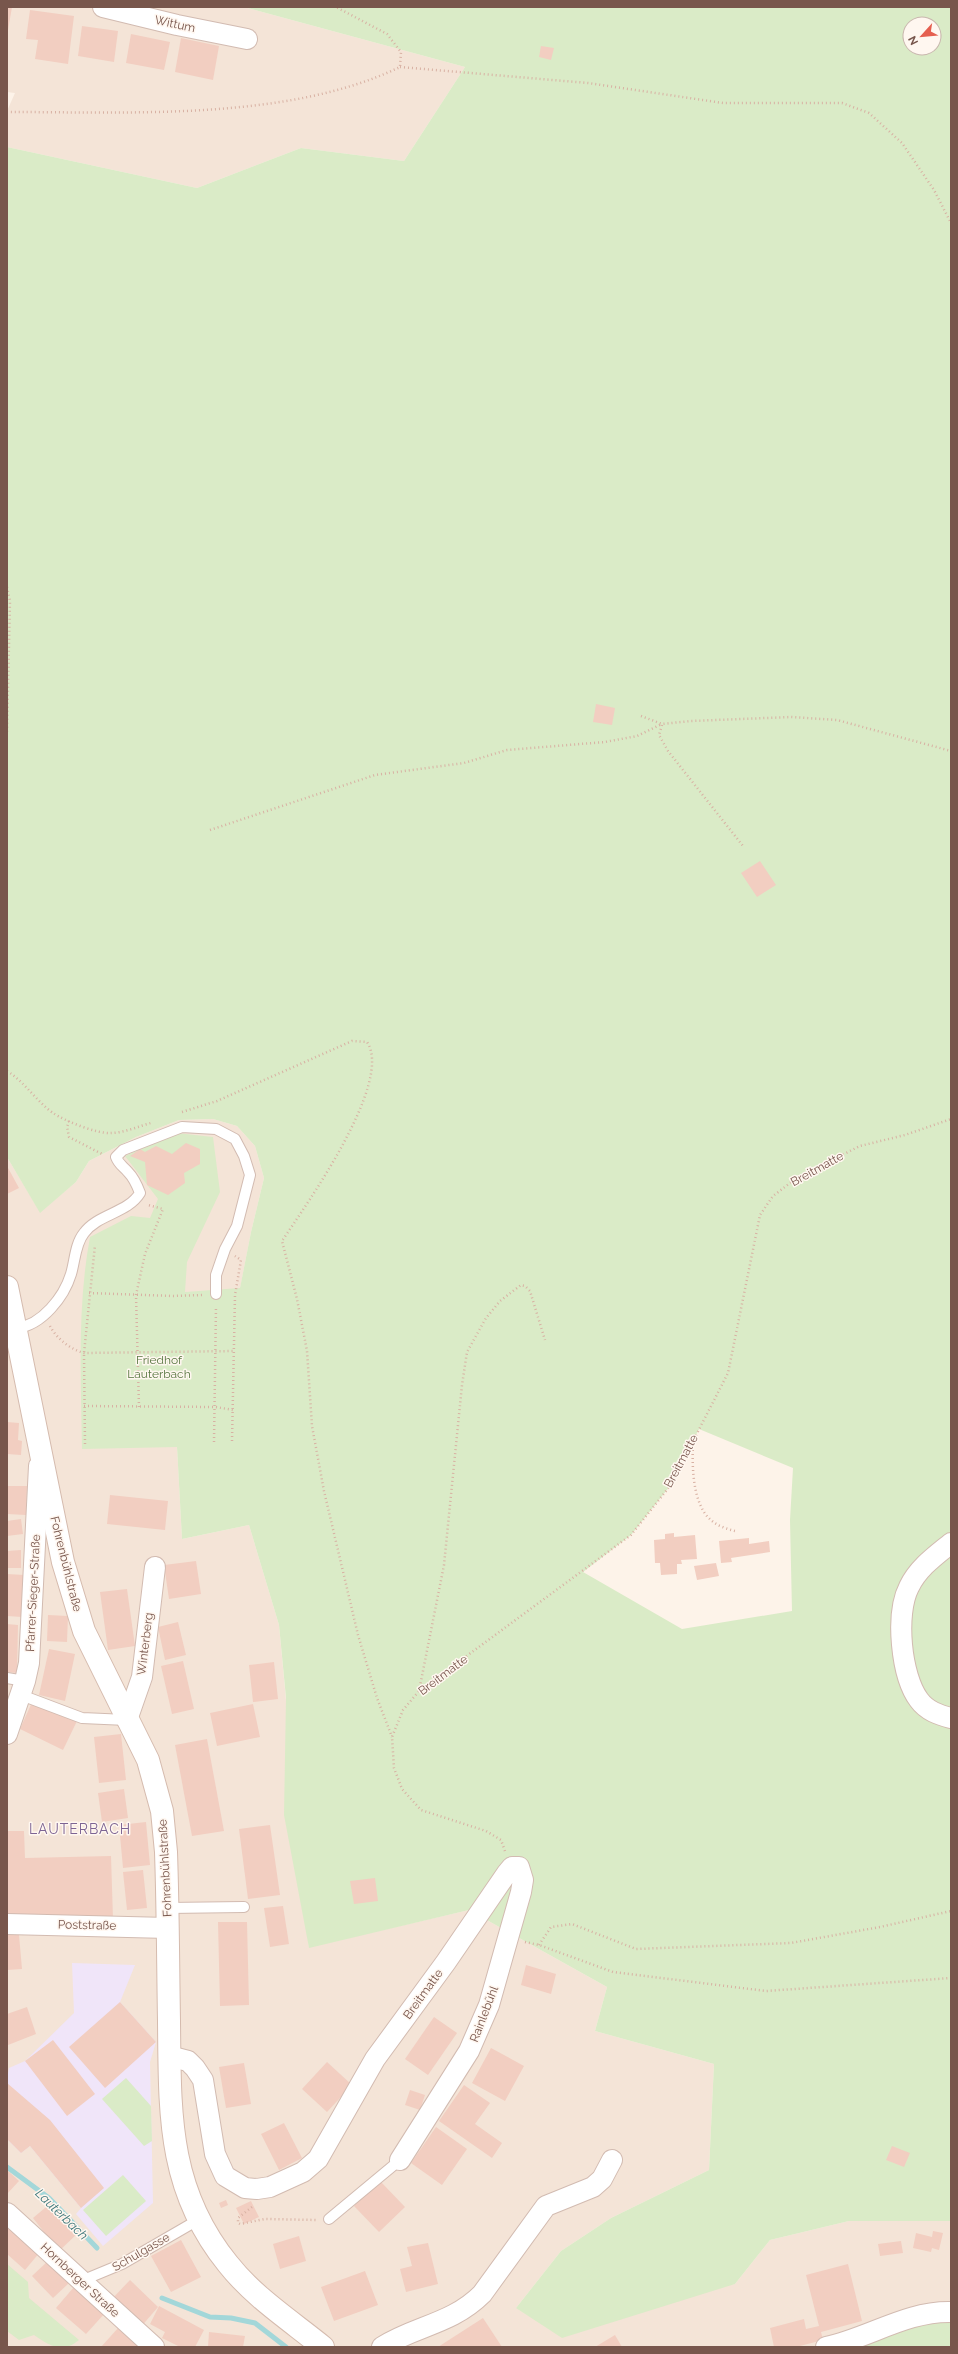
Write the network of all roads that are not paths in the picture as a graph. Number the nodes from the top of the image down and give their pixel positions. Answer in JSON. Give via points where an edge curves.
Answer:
{"nodes":[{"id":1,"x":102,"y":7,"type":"edge"},
{"id":2,"x":247,"y":39,"type":"dead end"},
{"id":3,"x":216,"y":1294,"type":"road end"},
{"id":4,"x":8,"y":1295,"type":"edge"},
{"id":5,"x":17,"y":1328,"type":"junction"},
{"id":6,"x":40,"y":1449,"type":"junction"},
{"id":7,"x":951,"y":1543,"type":"edge"},
{"id":8,"x":155,"y":1567,"type":"dead end"},
{"id":9,"x":18,"y":1685,"type":"edge"},
{"id":10,"x":951,"y":1718,"type":"edge"},
{"id":11,"x":127,"y":1720,"type":"junction"},
{"id":12,"x":7,"y":1734,"type":"edge"},
{"id":13,"x":507,"y":1873,"type":"joint"},
{"id":14,"x":244,"y":1907,"type":"dead end"},
{"id":15,"x":168,"y":1918,"type":"junction"},
{"id":16,"x":7,"y":1924,"type":"edge"},
{"id":17,"x":169,"y":2056,"type":"junction"},
{"id":18,"x":400,"y":2160,"type":"joint"},
{"id":19,"x":612,"y":2160,"type":"dead end"},
{"id":20,"x":7,"y":2213,"type":"edge"},
{"id":21,"x":330,"y":2219,"type":"road end"},
{"id":22,"x":198,"y":2220,"type":"junction"},
{"id":23,"x":81,"y":2281,"type":"junction"},
{"id":24,"x":951,"y":2312,"type":"edge"},
{"id":25,"x":154,"y":2347,"type":"edge"},
{"id":26,"x":323,"y":2347,"type":"edge"},
{"id":27,"x":382,"y":2347,"type":"edge"},
{"id":28,"x":826,"y":2347,"type":"edge"}],
"edges":[{"from":1,"to":2,"type":"street","name":"Wittum","via":[[177,26]]},
{"from":3,"to":5,"type":"lane","via":[[216,1275],[237,1226],[250,1174],[235,1139],[216,1129],[182,1127],[153,1136],[123,1150],[116,1157],[119,1165],[135,1180],[140,1193],[135,1201],[95,1222],[83,1234],[71,1275],[55,1303],[27,1327]]},
{"from":4,"to":5,"type":"main road","name":"Fohrenbühlstraße"},
{"from":5,"to":6,"type":"main road","name":"Fohrenbühlstraße"},
{"from":6,"to":9,"type":"street","name":"Pfarrer-Sieger-Straße","via":[[31,1640]]},
{"from":6,"to":11,"type":"main road","name":"Fohrenbühlstraße","via":[[74,1603],[84,1631]]},
{"from":7,"to":10,"type":"street","via":[[920,1569],[908,1588],[902,1610],[902,1636],[910,1679],[919,1700],[936,1714]]},
{"from":8,"to":11,"type":"street","name":"Winterberg","via":[[142,1677]]},
{"from":9,"to":11,"type":"lane","via":[[82,1718]]},
{"from":9,"to":12,"type":"street","name":"Pfarrer-Sieger-Straße"},
{"from":11,"to":15,"type":"main road","name":"Fohrenbühlstraße","via":[[148,1760],[162,1811]]},
{"from":13,"to":17,"type":"street","name":"Breitmatte","via":[[375,2059],[318,2159],[303,2172],[270,2187],[245,2188],[226,2176],[215,2154],[202,2080],[196,2068],[188,2061]]},
{"from":13,"to":18,"type":"street","name":"Rainlebühl","via":[[512,1867],[519,1867],[523,1880],[509,1940],[489,2005],[469,2051]]},
{"from":14,"to":15,"type":"lane"},
{"from":15,"to":16,"type":"street","name":"Poststraße"},
{"from":15,"to":17,"type":"main road","name":"Fohrenbühlstraße"},
{"from":17,"to":22,"type":"main road","name":"Fohrenbühlstraße","via":[[174,2145],[186,2190]]},
{"from":18,"to":21,"type":"lane"},
{"from":19,"to":27,"type":"street","via":[[602,2179],[593,2187],[546,2206],[482,2294],[471,2305],[451,2317]]},
{"from":20,"to":23,"type":"street","name":"Hornberger Straße"},
{"from":22,"to":23,"type":"lane","name":"Schulgasse","via":[[122,2264]]},
{"from":22,"to":26,"type":"main road","name":"Fohrenbühlstraße","via":[[227,2263],[246,2285]]},
{"from":23,"to":25,"type":"street","name":"Hornberger Straße"},
{"from":24,"to":28,"type":"street","via":[[909,2317],[844,2343]]}]}
